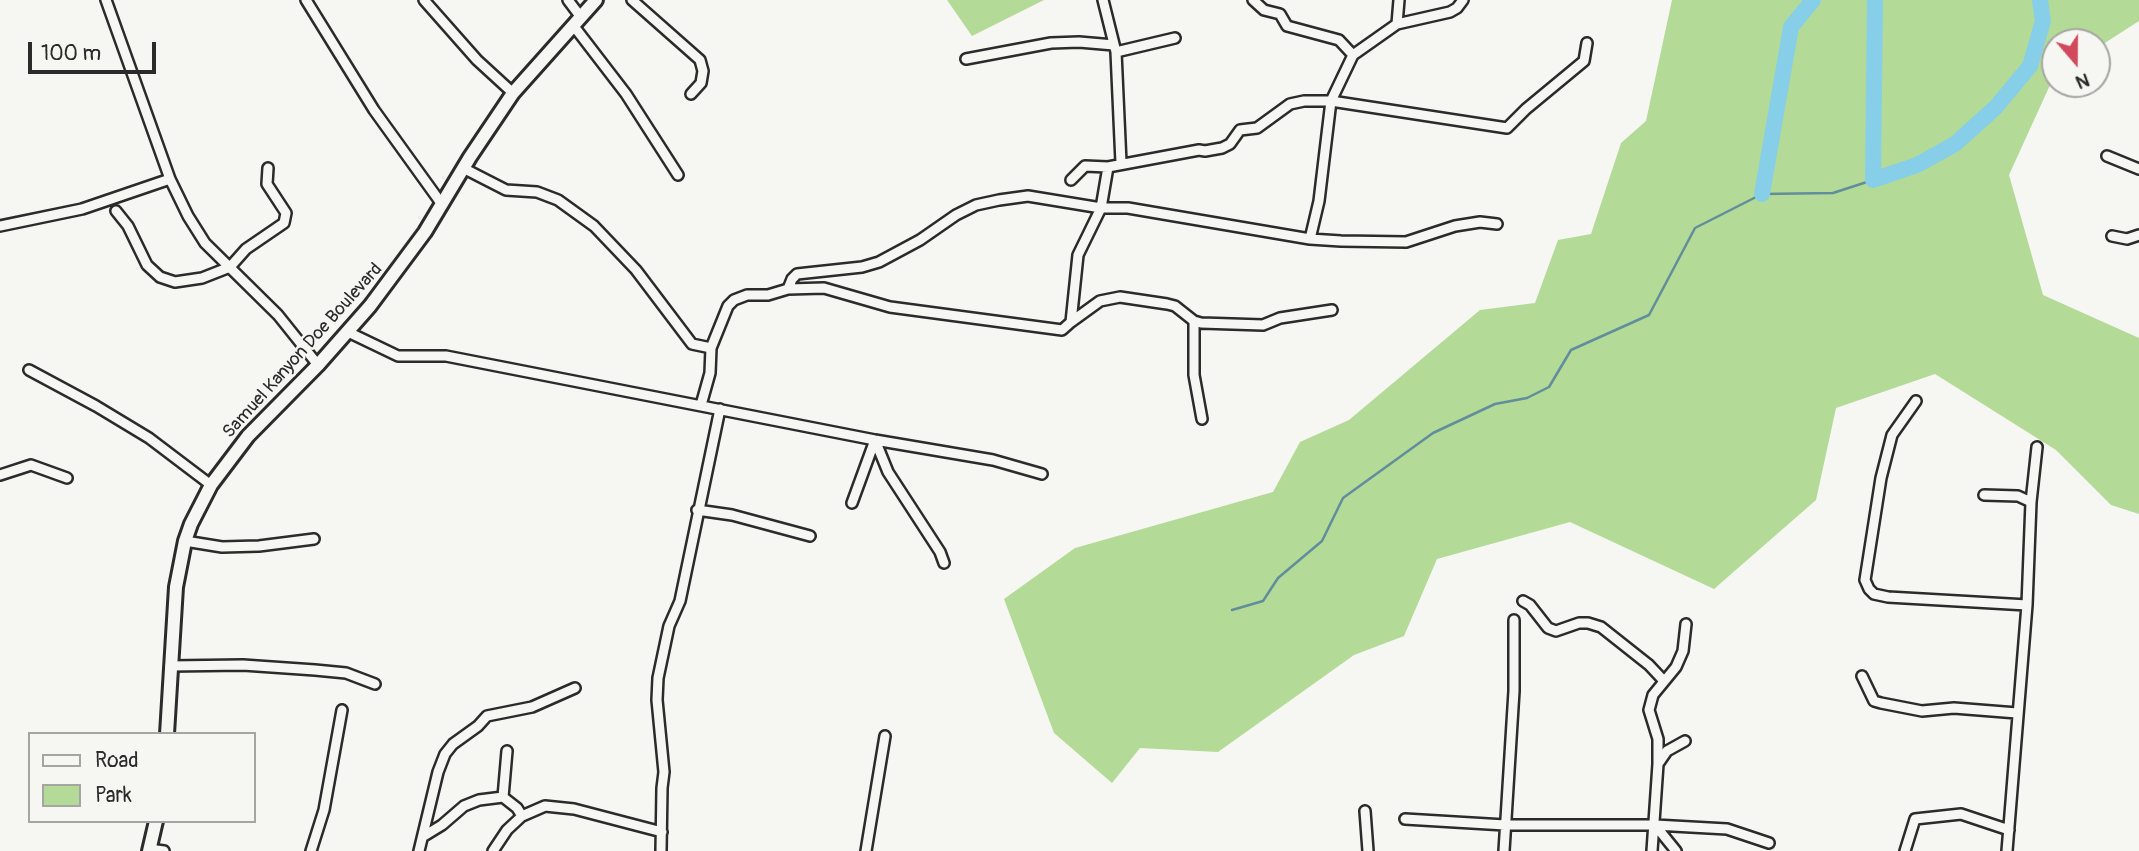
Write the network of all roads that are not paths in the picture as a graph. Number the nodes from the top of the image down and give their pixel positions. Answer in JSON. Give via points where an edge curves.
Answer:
{"nodes":[{"id":1,"x":106,"y":0,"type":"edge"},
{"id":2,"x":306,"y":0,"type":"edge"},
{"id":3,"x":424,"y":0,"type":"edge"},
{"id":4,"x":568,"y":0,"type":"edge"},
{"id":5,"x":596,"y":0,"type":"edge"},
{"id":6,"x":632,"y":0,"type":"edge"},
{"id":7,"x":1103,"y":0,"type":"edge"},
{"id":8,"x":1253,"y":0,"type":"edge"},
{"id":9,"x":1399,"y":0,"type":"edge"},
{"id":10,"x":1463,"y":0,"type":"edge"},
{"id":11,"x":576,"y":20,"type":"junction"},
{"id":12,"x":1397,"y":24,"type":"junction"},
{"id":13,"x":1175,"y":38,"type":"dead end"},
{"id":14,"x":1587,"y":43,"type":"dead end"},
{"id":15,"x":1115,"y":49,"type":"junction"},
{"id":16,"x":1353,"y":55,"type":"junction"},
{"id":17,"x":965,"y":59,"type":"dead end"},
{"id":18,"x":513,"y":93,"type":"junction"},
{"id":19,"x":691,"y":94,"type":"dead end"},
{"id":20,"x":1331,"y":101,"type":"junction"},
{"id":21,"x":2107,"y":156,"type":"dead end"},
{"id":22,"x":1121,"y":163,"type":"junction"},
{"id":23,"x":1108,"y":167,"type":"junction"},
{"id":24,"x":463,"y":168,"type":"junction"},
{"id":25,"x":268,"y":169,"type":"dead end"},
{"id":26,"x":2139,"y":169,"type":"edge"},
{"id":27,"x":678,"y":175,"type":"dead end"},
{"id":28,"x":170,"y":179,"type":"junction"},
{"id":29,"x":1071,"y":180,"type":"dead end"},
{"id":30,"x":441,"y":203,"type":"junction"},
{"id":31,"x":1101,"y":208,"type":"junction"},
{"id":32,"x":116,"y":212,"type":"dead end"},
{"id":33,"x":1497,"y":224,"type":"dead end"},
{"id":34,"x":0,"y":226,"type":"edge"},
{"id":35,"x":2139,"y":235,"type":"edge"},
{"id":36,"x":2112,"y":236,"type":"dead end"},
{"id":37,"x":1310,"y":239,"type":"junction"},
{"id":38,"x":230,"y":267,"type":"junction"},
{"id":39,"x":788,"y":289,"type":"junction"},
{"id":40,"x":1332,"y":310,"type":"dead end"},
{"id":41,"x":1194,"y":321,"type":"junction"},
{"id":42,"x":1070,"y":322,"type":"junction"},
{"id":43,"x":348,"y":332,"type":"junction"},
{"id":44,"x":711,"y":348,"type":"junction"},
{"id":45,"x":318,"y":365,"type":"junction"},
{"id":46,"x":29,"y":370,"type":"dead end"},
{"id":47,"x":1916,"y":401,"type":"dead end"},
{"id":48,"x":701,"y":405,"type":"junction"},
{"id":49,"x":720,"y":409,"type":"junction"},
{"id":50,"x":1202,"y":419,"type":"dead end"},
{"id":51,"x":875,"y":440,"type":"junction"},
{"id":52,"x":2037,"y":446,"type":"dead end"},
{"id":53,"x":1042,"y":474,"type":"dead end"},
{"id":54,"x":0,"y":475,"type":"edge"},
{"id":55,"x":67,"y":478,"type":"dead end"},
{"id":56,"x":211,"y":485,"type":"junction"},
{"id":57,"x":1984,"y":495,"type":"dead end"},
{"id":58,"x":2031,"y":502,"type":"junction"},
{"id":59,"x":852,"y":503,"type":"dead end"},
{"id":60,"x":698,"y":510,"type":"junction"},
{"id":61,"x":810,"y":536,"type":"dead end"},
{"id":62,"x":314,"y":539,"type":"dead end"},
{"id":63,"x":185,"y":541,"type":"junction"},
{"id":64,"x":944,"y":563,"type":"dead end"},
{"id":65,"x":1523,"y":601,"type":"dead end"},
{"id":66,"x":2027,"y":605,"type":"junction"},
{"id":67,"x":1514,"y":620,"type":"dead end"},
{"id":68,"x":1686,"y":624,"type":"dead end"},
{"id":69,"x":170,"y":666,"type":"junction"},
{"id":70,"x":1862,"y":676,"type":"dead end"},
{"id":71,"x":1664,"y":681,"type":"junction"},
{"id":72,"x":375,"y":684,"type":"dead end"},
{"id":73,"x":575,"y":688,"type":"dead end"},
{"id":74,"x":342,"y":710,"type":"dead end"},
{"id":75,"x":2017,"y":713,"type":"junction"},
{"id":76,"x":167,"y":732,"type":"edge"},
{"id":77,"x":885,"y":736,"type":"dead end"},
{"id":78,"x":1685,"y":741,"type":"dead end"},
{"id":79,"x":507,"y":751,"type":"dead end"},
{"id":80,"x":1658,"y":764,"type":"junction"},
{"id":81,"x":503,"y":797,"type":"junction"},
{"id":82,"x":1365,"y":810,"type":"dead end"},
{"id":83,"x":522,"y":816,"type":"junction"},
{"id":84,"x":1405,"y":819,"type":"dead end"},
{"id":85,"x":156,"y":823,"type":"edge"},
{"id":86,"x":1505,"y":825,"type":"junction"},
{"id":87,"x":1655,"y":825,"type":"junction"},
{"id":88,"x":2009,"y":830,"type":"junction"},
{"id":89,"x":662,"y":832,"type":"junction"},
{"id":90,"x":424,"y":836,"type":"junction"},
{"id":91,"x":1769,"y":843,"type":"dead end"},
{"id":92,"x":149,"y":850,"type":"edge"},
{"id":93,"x":164,"y":851,"type":"edge"},
{"id":94,"x":311,"y":851,"type":"edge"},
{"id":95,"x":419,"y":851,"type":"edge"},
{"id":96,"x":494,"y":851,"type":"edge"},
{"id":97,"x":661,"y":851,"type":"edge"},
{"id":98,"x":866,"y":851,"type":"edge"},
{"id":99,"x":1368,"y":851,"type":"edge"},
{"id":100,"x":1504,"y":851,"type":"edge"},
{"id":101,"x":1652,"y":851,"type":"edge"},
{"id":102,"x":1676,"y":851,"type":"edge"},
{"id":103,"x":1905,"y":851,"type":"edge"},
{"id":104,"x":2007,"y":851,"type":"edge"}],
"edges":[{"from":1,"to":28,"type":"street"},
{"from":2,"to":30,"type":"street","via":[[374,110]]},
{"from":3,"to":18,"type":"street"},
{"from":4,"to":11,"type":"street"},
{"from":5,"to":11,"type":"street","name":"Samuel Kanyon Doe Boulevard"},
{"from":6,"to":19,"type":"street","via":[[700,60],[701,83]]},
{"from":7,"to":15,"type":"street"},
{"from":8,"to":16,"type":"street","via":[[1264,10],[1280,14],[1287,26],[1339,40]]},
{"from":9,"to":12,"type":"street"},
{"from":10,"to":12,"type":"street","via":[[1450,12]]},
{"from":11,"to":18,"type":"street","name":"Samuel Kanyon Doe Boulevard"},
{"from":11,"to":27,"type":"street"},
{"from":12,"to":16,"type":"street"},
{"from":13,"to":15,"type":"street"},
{"from":14,"to":20,"type":"street","via":[[1584,61],[1507,128]]},
{"from":15,"to":17,"type":"street","via":[[1079,41]]},
{"from":15,"to":22,"type":"street"},
{"from":16,"to":20,"type":"street"},
{"from":18,"to":24,"type":"street","name":"Samuel Kanyon Doe Boulevard"},
{"from":20,"to":22,"type":"street","via":[[1290,104],[1257,128],[1240,130],[1230,144],[1217,150]]},
{"from":20,"to":37,"type":"street"},
{"from":21,"to":26,"type":"street"},
{"from":22,"to":23,"type":"street"},
{"from":23,"to":29,"type":"street","via":[[1085,166]]},
{"from":23,"to":31,"type":"street"},
{"from":24,"to":30,"type":"street","name":"Samuel Kanyon Doe Boulevard"},
{"from":24,"to":44,"type":"street","via":[[506,190],[537,192],[558,200],[594,226],[636,270],[692,344]]},
{"from":25,"to":38,"type":"street","via":[[267,184],[287,217]]},
{"from":28,"to":34,"type":"street","via":[[82,209]]},
{"from":28,"to":38,"type":"street","via":[[196,230]]},
{"from":30,"to":43,"type":"street","name":"Samuel Kanyon Doe Boulevard","via":[[399,269]]},
{"from":31,"to":37,"type":"street","via":[[1128,208]]},
{"from":31,"to":39,"type":"street","via":[[1028,196],[976,205],[879,262],[797,274]]},
{"from":31,"to":42,"type":"street","via":[[1078,256]]},
{"from":32,"to":38,"type":"street","via":[[147,265],[166,280],[202,278]]},
{"from":33,"to":37,"type":"street","via":[[1455,226],[1406,242]]},
{"from":35,"to":36,"type":"street","via":[[2127,239]]},
{"from":38,"to":45,"type":"street","via":[[278,315]]},
{"from":39,"to":42,"type":"street","via":[[824,288],[890,307],[1051,330],[1066,328]]},
{"from":39,"to":44,"type":"street","via":[[734,299]]},
{"from":40,"to":41,"type":"street","via":[[1280,317],[1263,325]]},
{"from":41,"to":42,"type":"street","via":[[1167,303],[1120,297],[1100,301]]},
{"from":41,"to":50,"type":"street","via":[[1194,375]]},
{"from":43,"to":45,"type":"street","name":"Samuel Kanyon Doe Boulevard"},
{"from":43,"to":48,"type":"street","via":[[398,356],[446,356]]},
{"from":44,"to":48,"type":"street"},
{"from":45,"to":56,"type":"street","name":"Samuel Kanyon Doe Boulevard","via":[[248,436]]},
{"from":46,"to":56,"type":"street","via":[[149,438]]},
{"from":47,"to":66,"type":"street","via":[[1892,435],[1881,478],[1865,580],[1869,589],[1888,597]]},
{"from":48,"to":49,"type":"street"},
{"from":49,"to":51,"type":"street"},
{"from":49,"to":60,"type":"street"},
{"from":51,"to":53,"type":"street","via":[[993,460]]},
{"from":51,"to":59,"type":"street"},
{"from":51,"to":64,"type":"street","via":[[888,471]]},
{"from":52,"to":58,"type":"street"},
{"from":54,"to":55,"type":"street","via":[[31,465]]},
{"from":56,"to":63,"type":"street","name":"Samuel Kanyon Doe Boulevard"},
{"from":57,"to":58,"type":"street","via":[[2018,496]]},
{"from":58,"to":66,"type":"street"},
{"from":60,"to":61,"type":"street"},
{"from":60,"to":89,"type":"street","via":[[680,601],[669,626],[658,678],[664,772]]},
{"from":62,"to":63,"type":"street","via":[[222,547]]},
{"from":63,"to":69,"type":"street","name":"Samuel Kanyon Doe Boulevard"},
{"from":65,"to":71,"type":"street","via":[[1556,631],[1578,622],[1601,627]]},
{"from":66,"to":75,"type":"street"},
{"from":67,"to":86,"type":"street"},
{"from":68,"to":71,"type":"street","via":[[1683,652]]},
{"from":69,"to":72,"type":"street","via":[[315,670],[346,673]]},
{"from":69,"to":76,"type":"street","name":"Samuel Kanyon Doe Boulevard"},
{"from":70,"to":75,"type":"street","via":[[1874,701],[1881,703],[1922,711],[1954,708]]},
{"from":71,"to":80,"type":"street","via":[[1649,710],[1658,738]]},
{"from":73,"to":90,"type":"street","via":[[533,707],[487,716],[453,744],[438,772]]},
{"from":74,"to":94,"type":"street","via":[[324,810]]},
{"from":75,"to":88,"type":"street"},
{"from":77,"to":98,"type":"street"},
{"from":78,"to":80,"type":"street","via":[[1667,751]]},
{"from":79,"to":81,"type":"street"},
{"from":80,"to":87,"type":"street"},
{"from":81,"to":83,"type":"street"},
{"from":81,"to":90,"type":"street","via":[[464,806]]},
{"from":82,"to":99,"type":"street"},
{"from":83,"to":89,"type":"street","via":[[545,806],[566,808]]},
{"from":83,"to":96,"type":"street"},
{"from":84,"to":86,"type":"street"},
{"from":85,"to":92,"type":"street"},
{"from":86,"to":87,"type":"street"},
{"from":86,"to":100,"type":"street"},
{"from":87,"to":91,"type":"street","via":[[1727,829]]},
{"from":87,"to":101,"type":"street"},
{"from":87,"to":102,"type":"street"},
{"from":88,"to":103,"type":"street","via":[[1961,814],[1914,819]]},
{"from":88,"to":104,"type":"street"},
{"from":89,"to":97,"type":"street"},
{"from":90,"to":95,"type":"street"},
{"from":92,"to":93,"type":"street"}]}
